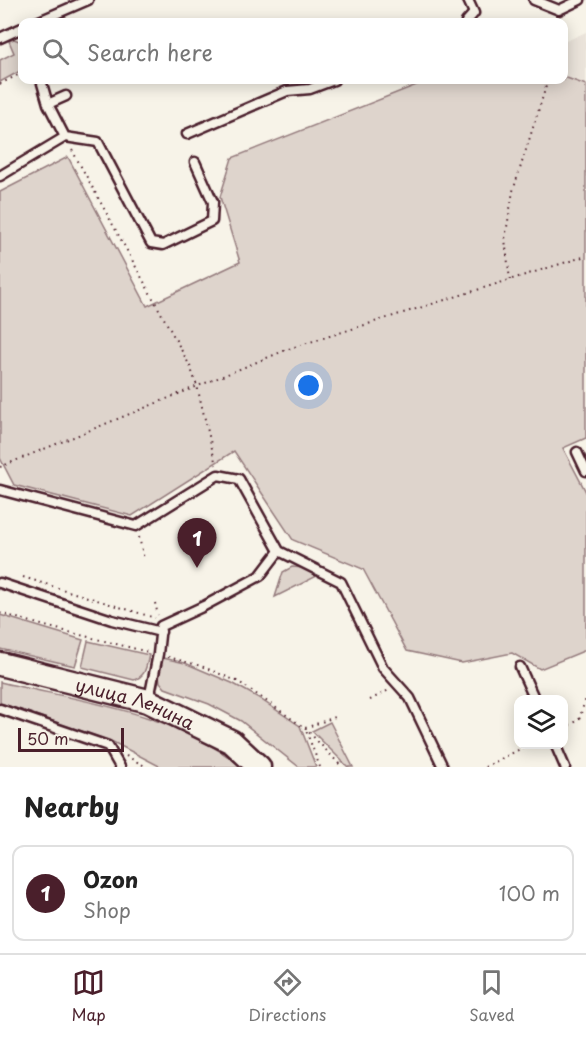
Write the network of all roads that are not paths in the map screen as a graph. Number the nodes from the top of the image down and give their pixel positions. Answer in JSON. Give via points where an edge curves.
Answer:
{"nodes":[{"id":1,"x":88,"y":0,"type":"edge"},
{"id":2,"x":468,"y":0,"type":"edge"},
{"id":3,"x":534,"y":0,"type":"edge"},
{"id":4,"x":580,"y":0,"type":"edge"},
{"id":5,"x":46,"y":18,"type":"edge"},
{"id":6,"x":470,"y":18,"type":"edge"},
{"id":7,"x":18,"y":30,"type":"edge"},
{"id":8,"x":0,"y":38,"type":"edge"},
{"id":9,"x":42,"y":84,"type":"edge"},
{"id":10,"x":323,"y":84,"type":"edge"},
{"id":11,"x":66,"y":96,"type":"dead end"},
{"id":12,"x":48,"y":104,"type":"junction"},
{"id":13,"x":187,"y":134,"type":"dead end"},
{"id":14,"x":65,"y":136,"type":"junction"},
{"id":15,"x":195,"y":162,"type":"dead end"},
{"id":16,"x":0,"y":176,"type":"edge"},
{"id":17,"x":577,"y":452,"type":"dead end"},
{"id":18,"x":586,"y":471,"type":"edge"},
{"id":19,"x":0,"y":490,"type":"edge"},
{"id":20,"x":279,"y":551,"type":"junction"},
{"id":21,"x":0,"y":583,"type":"edge"},
{"id":22,"x":161,"y":632,"type":"junction"},
{"id":23,"x":0,"y":664,"type":"edge"},
{"id":24,"x":520,"y":667,"type":"dead end"},
{"id":25,"x":533,"y":695,"type":"edge"},
{"id":26,"x":148,"y":701,"type":"junction"},
{"id":27,"x":0,"y":709,"type":"edge"},
{"id":28,"x":557,"y":749,"type":"edge"},
{"id":29,"x":120,"y":767,"type":"edge"},
{"id":30,"x":259,"y":767,"type":"edge"},
{"id":31,"x":442,"y":767,"type":"edge"},
{"id":32,"x":565,"y":767,"type":"edge"}],
"edges":[{"from":1,"to":5,"type":"lane"},
{"from":2,"to":6,"type":"lane","via":[[474,13]]},
{"from":3,"to":4,"type":"lane","via":[[559,10]]},
{"from":7,"to":8,"type":"lane"},
{"from":9,"to":12,"type":"lane"},
{"from":10,"to":13,"type":"lane","via":[[287,91]]},
{"from":11,"to":12,"type":"lane"},
{"from":12,"to":14,"type":"lane"},
{"from":14,"to":15,"type":"lane","via":[[98,142],[150,243],[163,245],[212,221],[213,202]]},
{"from":14,"to":16,"type":"lane"},
{"from":17,"to":18,"type":"lane"},
{"from":19,"to":20,"type":"lane","via":[[136,526],[218,475],[239,479]]},
{"from":20,"to":22,"type":"lane","via":[[260,576],[161,626]]},
{"from":20,"to":31,"type":"lane","via":[[341,582],[383,668],[410,698]]},
{"from":21,"to":22,"type":"lane"},
{"from":22,"to":26,"type":"lane"},
{"from":23,"to":26,"type":"main road","name":"улица Ленина"},
{"from":24,"to":25,"type":"lane"},
{"from":26,"to":30,"type":"main road","name":"улица Ленина","via":[[232,742]]},
{"from":27,"to":29,"type":"lane","via":[[108,746]]},
{"from":28,"to":32,"type":"lane"}]}
